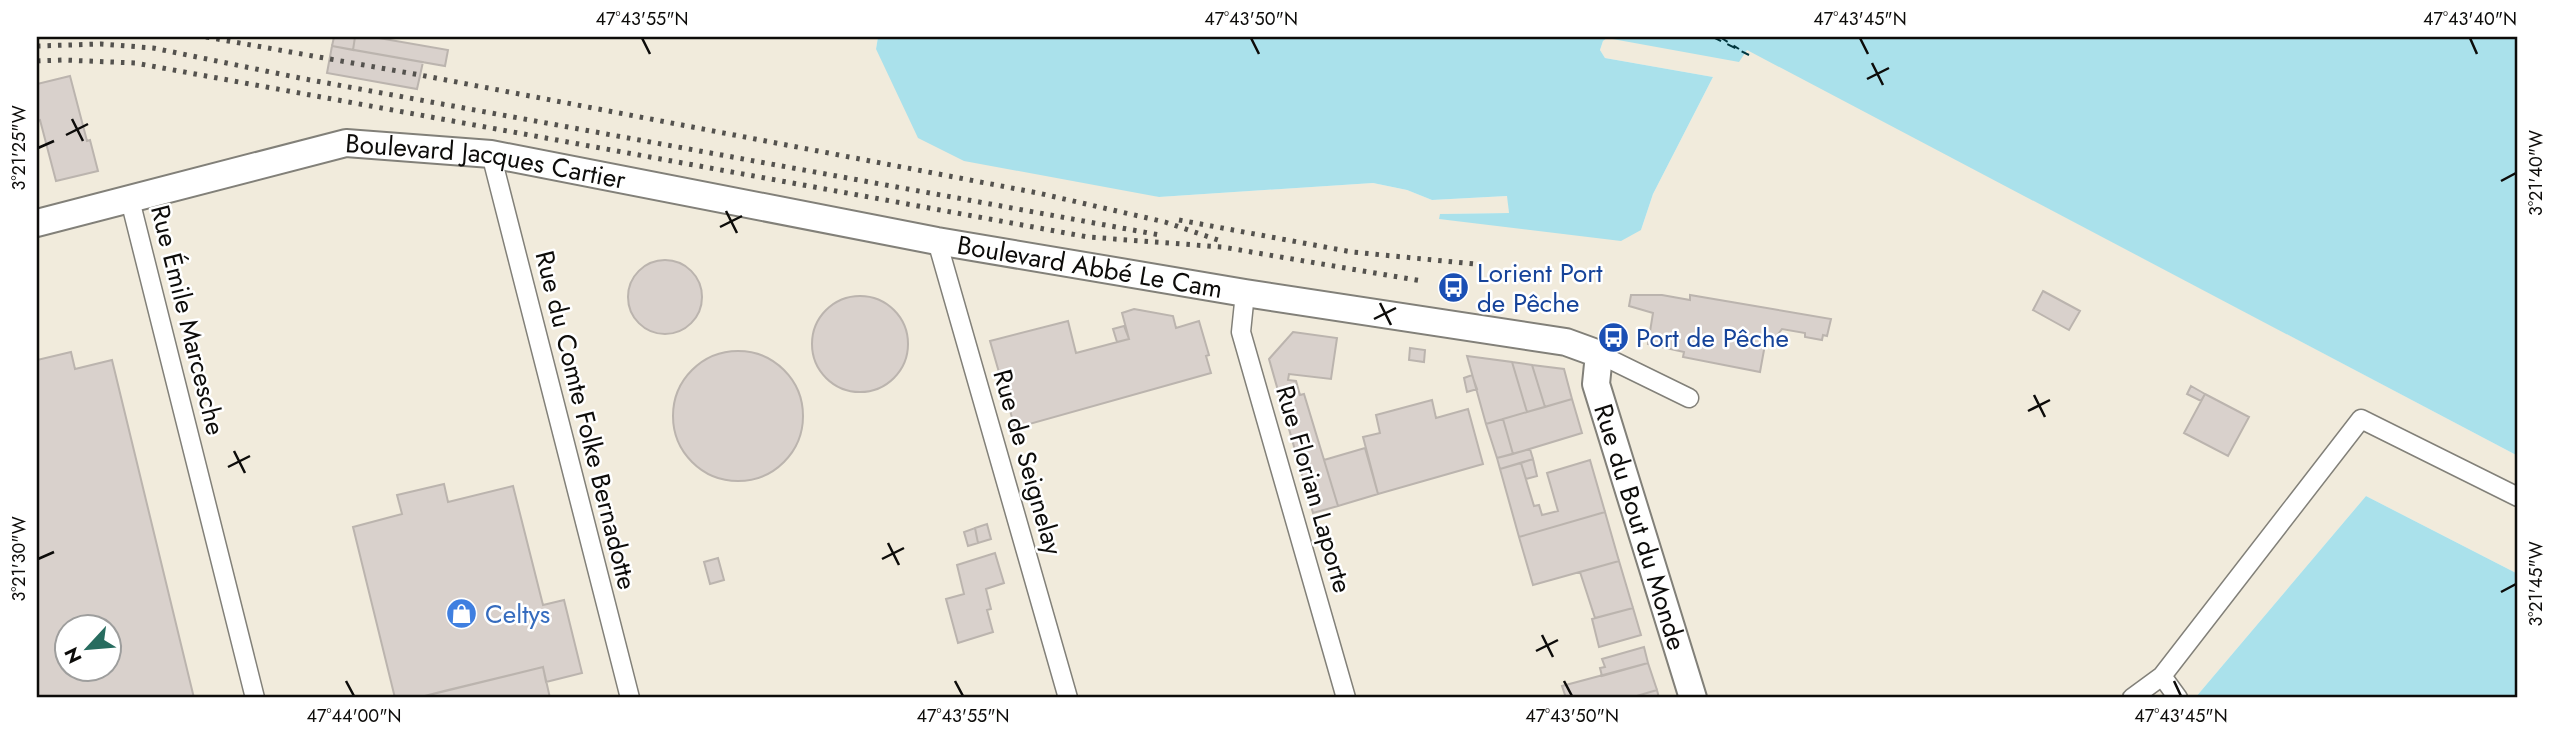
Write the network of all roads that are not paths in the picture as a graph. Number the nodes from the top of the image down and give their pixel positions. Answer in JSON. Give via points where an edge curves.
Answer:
{"nodes":[{"id":1,"x":491,"y":155,"type":"junction"},
{"id":2,"x":130,"y":200,"type":"junction"},
{"id":3,"x":37,"y":223,"type":"edge"},
{"id":4,"x":937,"y":241,"type":"junction"},
{"id":5,"x":1245,"y":293,"type":"junction"},
{"id":6,"x":1599,"y":354,"type":"junction"},
{"id":7,"x":1689,"y":398,"type":"dead end"},
{"id":8,"x":2518,"y":497,"type":"edge"},
{"id":9,"x":2162,"y":676,"type":"junction"},
{"id":10,"x":255,"y":698,"type":"edge"},
{"id":11,"x":630,"y":698,"type":"edge"},
{"id":12,"x":1068,"y":698,"type":"edge"},
{"id":13,"x":1346,"y":698,"type":"edge"},
{"id":14,"x":1693,"y":698,"type":"edge"},
{"id":15,"x":2132,"y":698,"type":"edge"},
{"id":16,"x":2178,"y":698,"type":"edge"}],
"edges":[{"from":1,"to":2,"type":"street","name":"Boulevard Jacques Cartier","via":[[346,142]]},
{"from":1,"to":4,"type":"street","name":"Boulevard Jacques Cartier"},
{"from":1,"to":11,"type":"street","name":"Rue du Comte Folke Bernadotte"},
{"from":2,"to":3,"type":"street","name":"Boulevard Jacques Cartier"},
{"from":2,"to":10,"type":"street","name":"Rue Émile Marcesche"},
{"from":4,"to":5,"type":"street","name":"Boulevard Abbé Le Cam"},
{"from":4,"to":12,"type":"street","name":"Rue de Seignelay"},
{"from":5,"to":6,"type":"street","name":"Boulevard Abbé Le Cam","via":[[1566,342]]},
{"from":5,"to":13,"type":"street","name":"Rue Florian Laporte","via":[[1241,332]]},
{"from":6,"to":7,"type":"street"},
{"from":6,"to":14,"type":"street","name":"Rue du Bout du Monde","via":[[1596,384]]},
{"from":8,"to":9,"type":"street","via":[[2361,419]]},
{"from":9,"to":15,"type":"street"},
{"from":9,"to":16,"type":"street"}]}
